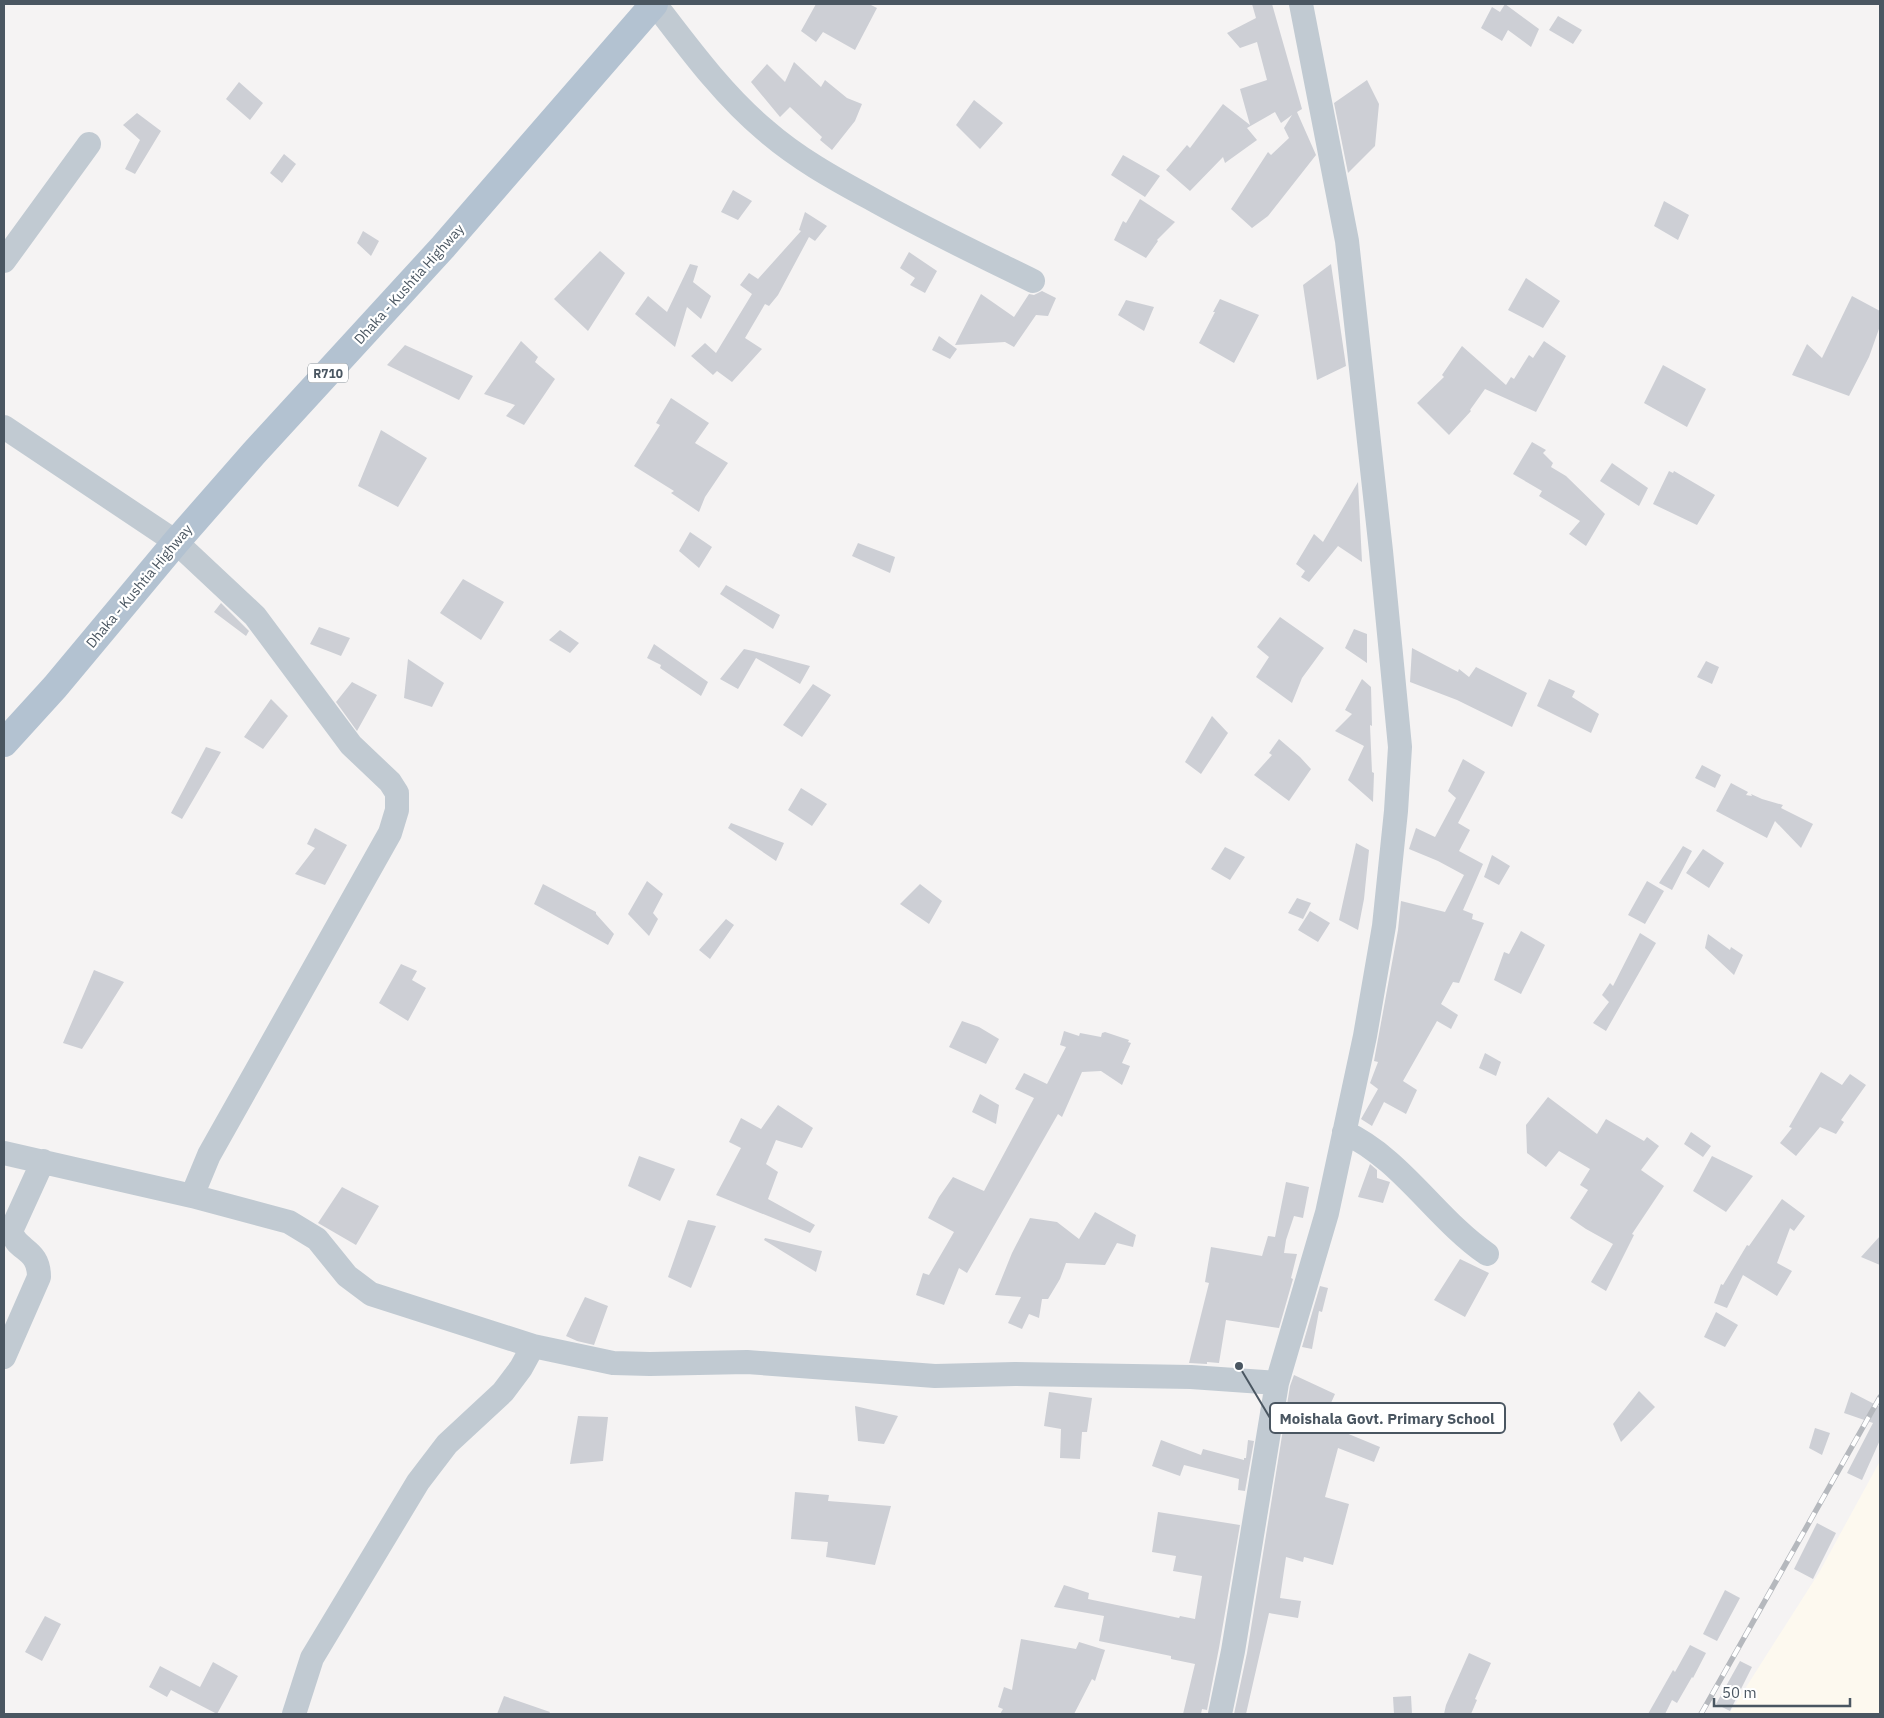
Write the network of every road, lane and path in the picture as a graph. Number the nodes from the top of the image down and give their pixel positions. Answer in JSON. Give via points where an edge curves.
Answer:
{"nodes":[{"id":1,"x":655,"y":4,"type":"edge"},
{"id":2,"x":1301,"y":4,"type":"edge"},
{"id":3,"x":89,"y":144,"type":"dead end"},
{"id":4,"x":4,"y":261,"type":"edge"},
{"id":5,"x":1033,"y":281,"type":"dead end"},
{"id":6,"x":4,"y":428,"type":"edge"},
{"id":7,"x":176,"y":542,"type":"junction"},
{"id":8,"x":4,"y":743,"type":"edge"},
{"id":9,"x":1344,"y":1132,"type":"junction"},
{"id":10,"x":4,"y":1153,"type":"edge"},
{"id":11,"x":43,"y":1161,"type":"junction"},
{"id":12,"x":192,"y":1196,"type":"junction"},
{"id":13,"x":1487,"y":1254,"type":"dead end"},
{"id":14,"x":533,"y":1346,"type":"junction"},
{"id":15,"x":4,"y":1357,"type":"edge"},
{"id":16,"x":1277,"y":1384,"type":"junction"},
{"id":17,"x":294,"y":1714,"type":"edge"},
{"id":18,"x":1220,"y":1714,"type":"edge"}],
"edges":[{"from":1,"to":5,"type":"street","via":[[693,54],[765,131],[822,172]]},
{"from":1,"to":7,"type":"main road","name":"Dhaka - Kushtia Highway","number":"R710","via":[[443,247]]},
{"from":2,"to":9,"type":"street","via":[[1347,242],[1400,747],[1384,926]]},
{"from":3,"to":4,"type":"street"},
{"from":6,"to":7,"type":"street"},
{"from":7,"to":8,"type":"main road","name":"Dhaka - Kushtia Highway","number":"R710"},
{"from":7,"to":12,"type":"street","via":[[255,616],[351,745],[390,782],[397,794],[397,810],[390,832],[214,1147]]},
{"from":9,"to":13,"type":"street","via":[[1380,1154],[1456,1229]]},
{"from":9,"to":16,"type":"street","via":[[1327,1213]]},
{"from":10,"to":11,"type":"street"},
{"from":11,"to":12,"type":"street"},
{"from":11,"to":15,"type":"street","via":[[11,1231],[13,1238],[35,1258],[39,1277]]},
{"from":12,"to":14,"type":"street","via":[[289,1222],[317,1239],[346,1276],[370,1294]]},
{"from":14,"to":16,"type":"street","via":[[613,1363],[747,1362],[935,1376],[1191,1377]]},
{"from":14,"to":17,"type":"street","via":[[503,1392],[447,1444],[418,1482],[312,1658]]},
{"from":16,"to":18,"type":"street"}]}
